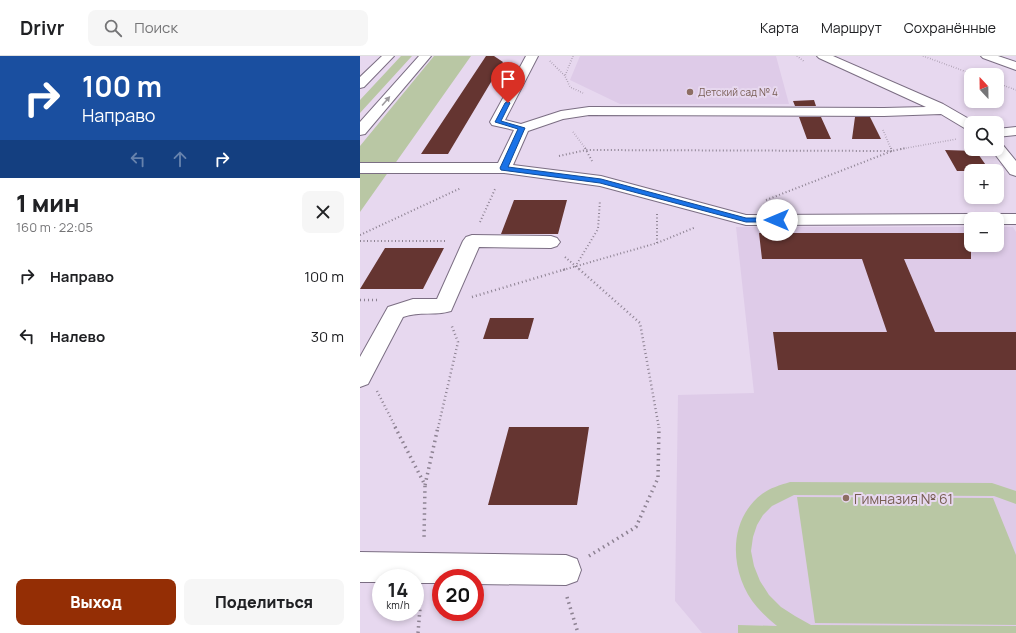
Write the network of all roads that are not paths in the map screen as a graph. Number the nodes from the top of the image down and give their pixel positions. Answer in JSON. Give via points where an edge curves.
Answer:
{"nodes":[{"id":1,"x":388,"y":56,"type":"edge"},
{"id":2,"x":425,"y":56,"type":"edge"},
{"id":3,"x":532,"y":56,"type":"edge"},
{"id":4,"x":823,"y":56,"type":"edge"},
{"id":5,"x":987,"y":56,"type":"edge"},
{"id":6,"x":1015,"y":66,"type":"edge"},
{"id":7,"x":360,"y":84,"type":"edge"},
{"id":8,"x":944,"y":110,"type":"junction"},
{"id":9,"x":964,"y":122,"type":"edge"},
{"id":10,"x":522,"y":128,"type":"junction"},
{"id":11,"x":360,"y":131,"type":"edge"},
{"id":12,"x":1016,"y":132,"type":"edge"},
{"id":13,"x":1004,"y":133,"type":"edge"},
{"id":14,"x":1004,"y":156,"type":"edge"},
{"id":15,"x":360,"y":168,"type":"edge"},
{"id":16,"x":504,"y":168,"type":"junction"},
{"id":17,"x":1016,"y":171,"type":"edge"},
{"id":18,"x":964,"y":219,"type":"edge"},
{"id":19,"x":1004,"y":219,"type":"edge"},
{"id":20,"x":1016,"y":219,"type":"edge"},
{"id":21,"x":551,"y":242,"type":"dead end"},
{"id":22,"x":363,"y":373,"type":"edge"},
{"id":23,"x":360,"y":567,"type":"edge"},
{"id":24,"x":566,"y":570,"type":"road end"}],
"edges":[{"from":1,"to":7,"type":"street"},
{"from":11,"to":2,"type":"street","one_way":true},
{"from":3,"to":10,"type":"street","via":[[497,122]]},
{"from":4,"to":8,"type":"street"},
{"from":5,"to":6,"type":"street"},
{"from":8,"to":9,"type":"street"},
{"from":8,"to":10,"type":"street","via":[[589,112],[561,115]]},
{"from":10,"to":16,"type":"street"},
{"from":12,"to":13,"type":"street"},
{"from":14,"to":17,"type":"street"},
{"from":15,"to":16,"type":"street"},
{"from":16,"to":18,"type":"street","via":[[601,181],[746,220]]},
{"from":19,"to":20,"type":"street"},
{"from":21,"to":22,"type":"street","via":[[472,241],[444,306],[413,306],[395,312]]},
{"from":23,"to":24,"type":"street"}]}
